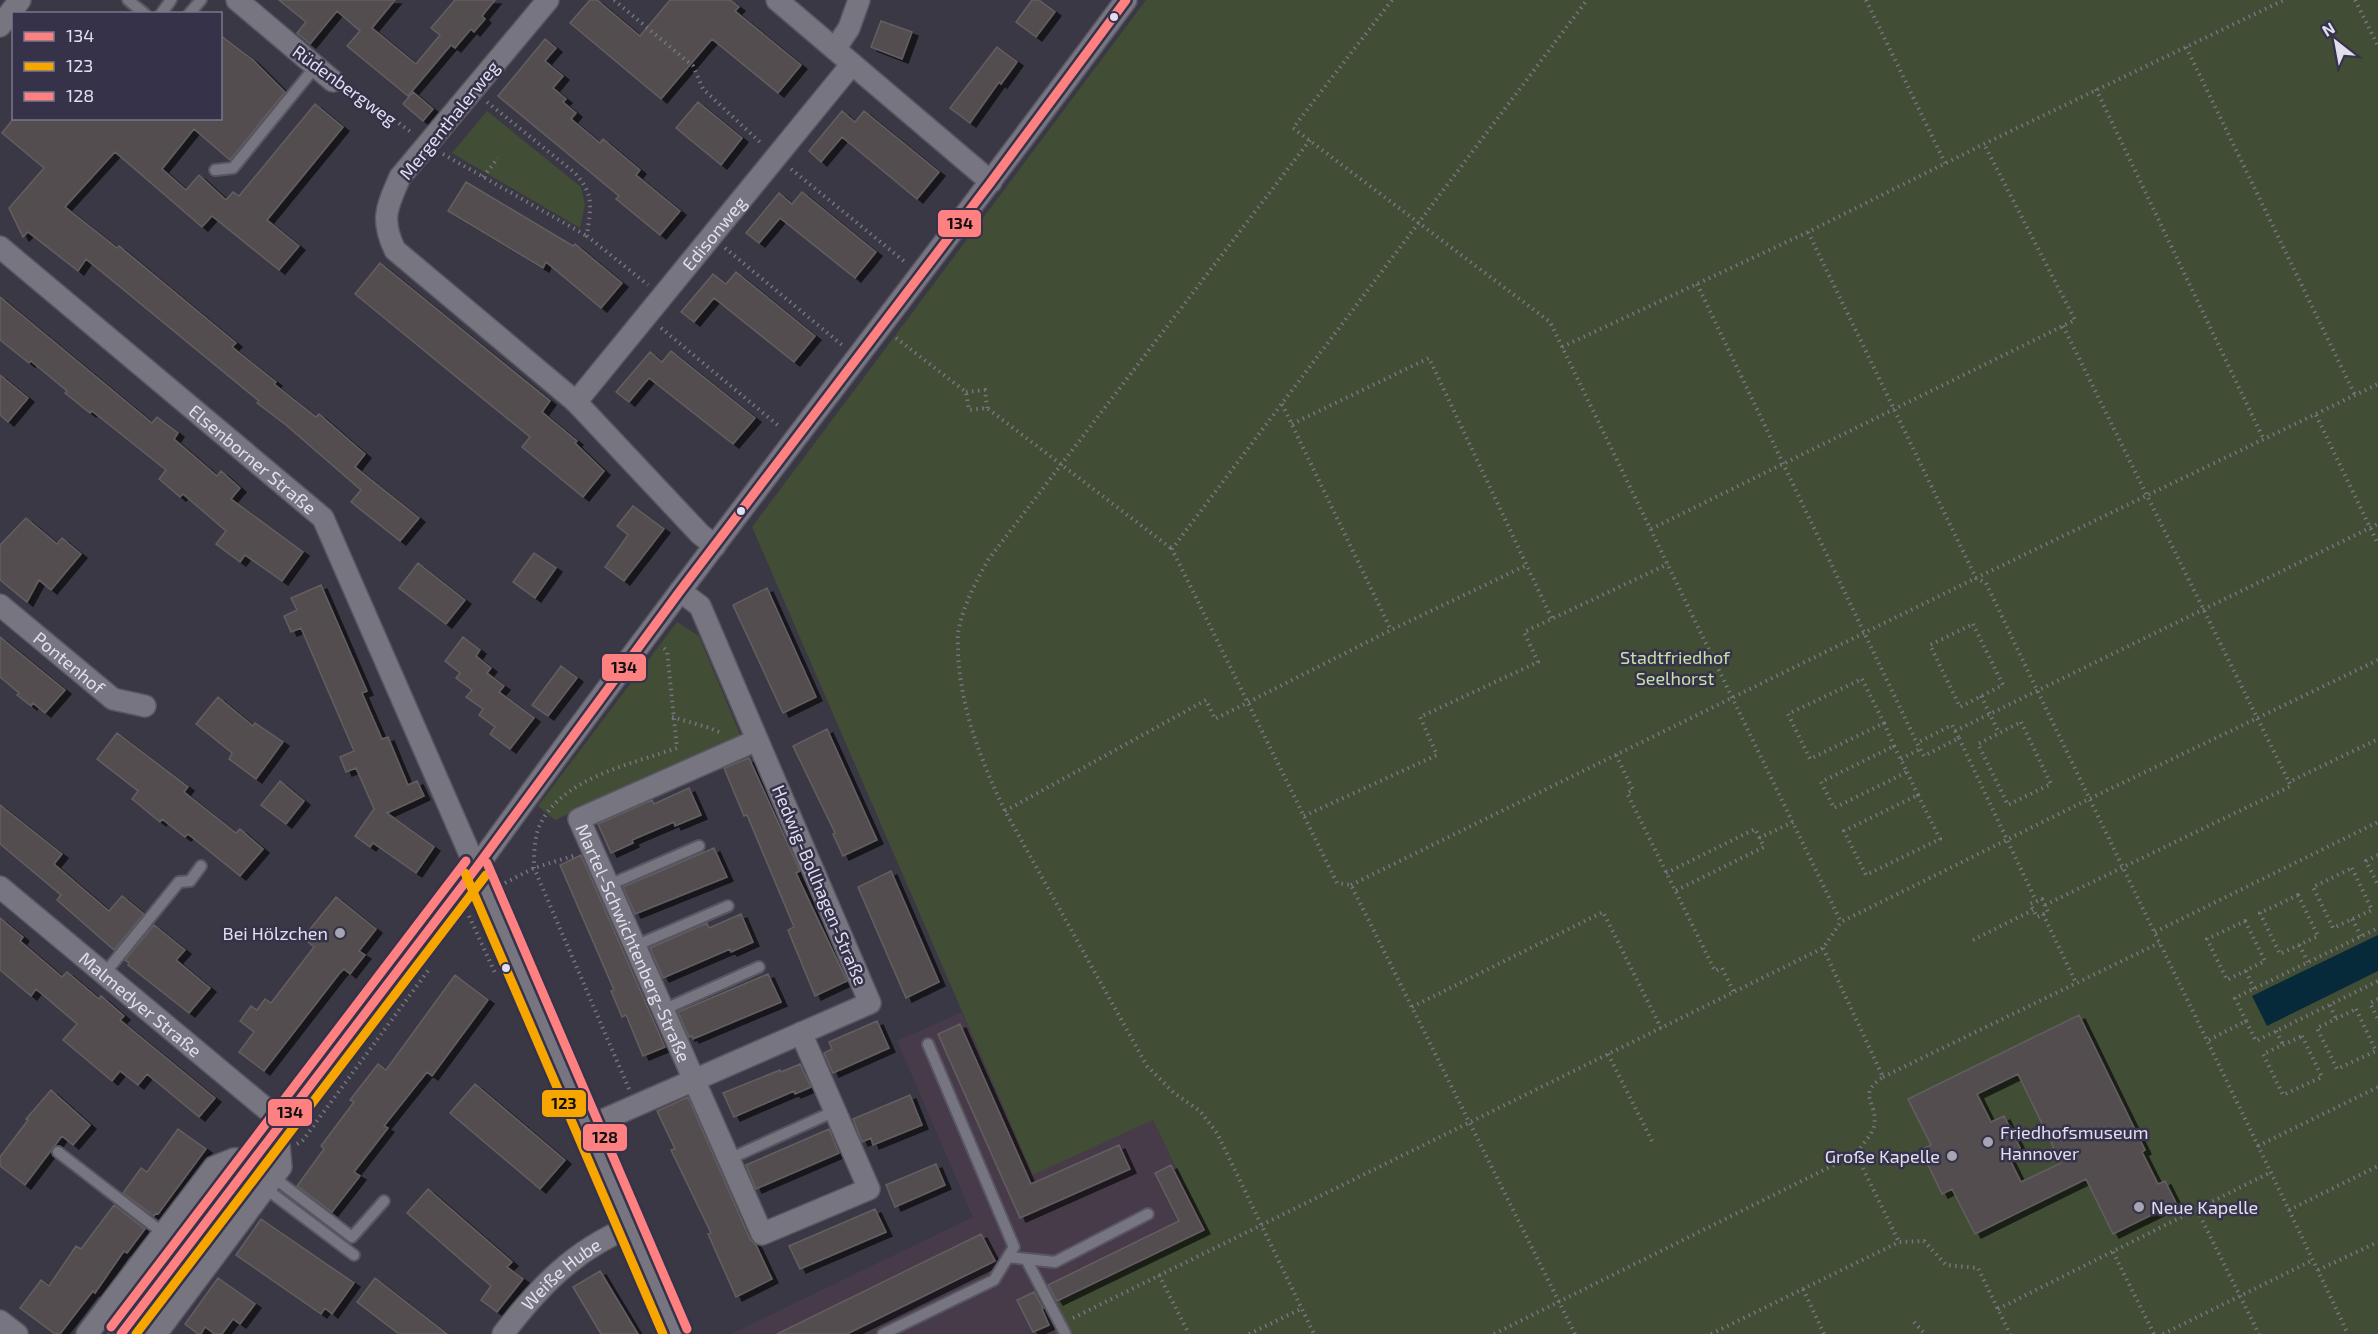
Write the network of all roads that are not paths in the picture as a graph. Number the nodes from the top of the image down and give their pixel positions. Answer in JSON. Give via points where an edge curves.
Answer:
{"nodes":[{"id":1,"x":128,"y":0,"type":"edge"},
{"id":2,"x":201,"y":0,"type":"edge"},
{"id":3,"x":237,"y":0,"type":"edge"},
{"id":4,"x":548,"y":0,"type":"edge"},
{"id":5,"x":777,"y":0,"type":"edge"},
{"id":6,"x":859,"y":0,"type":"edge"},
{"id":7,"x":1126,"y":0,"type":"edge"},
{"id":8,"x":143,"y":12,"type":"edge"},
{"id":9,"x":191,"y":12,"type":"edge"},
{"id":10,"x":835,"y":49,"type":"junction"},
{"id":11,"x":852,"y":64,"type":"junction"},
{"id":12,"x":315,"y":67,"type":"junction"},
{"id":13,"x":333,"y":81,"type":"road end"},
{"id":14,"x":215,"y":170,"type":"dead end"},
{"id":15,"x":991,"y":182,"type":"junction"},
{"id":16,"x":0,"y":247,"type":"edge"},
{"id":17,"x":576,"y":402,"type":"junction"},
{"id":18,"x":715,"y":546,"type":"junction"},
{"id":19,"x":680,"y":591,"type":"junction"},
{"id":20,"x":0,"y":605,"type":"edge"},
{"id":21,"x":145,"y":706,"type":"dead end"},
{"id":22,"x":757,"y":740,"type":"junction"},
{"id":23,"x":699,"y":846,"type":"dead end"},
{"id":24,"x":201,"y":866,"type":"dead end"},
{"id":25,"x":476,"y":868,"type":"junction"},
{"id":26,"x":609,"y":885,"type":"junction"},
{"id":27,"x":0,"y":886,"type":"edge"},
{"id":28,"x":728,"y":906,"type":"dead end"},
{"id":29,"x":635,"y":946,"type":"junction"},
{"id":30,"x":759,"y":967,"type":"dead end"},
{"id":31,"x":105,"y":973,"type":"junction"},
{"id":32,"x":663,"y":1010,"type":"junction"},
{"id":33,"x":801,"y":1033,"type":"junction"},
{"id":34,"x":928,"y":1044,"type":"dead end"},
{"id":35,"x":694,"y":1081,"type":"junction"},
{"id":36,"x":835,"y":1112,"type":"junction"},
{"id":37,"x":587,"y":1127,"type":"junction"},
{"id":38,"x":268,"y":1139,"type":"junction"},
{"id":39,"x":58,"y":1152,"type":"dead end"},
{"id":40,"x":729,"y":1159,"type":"junction"},
{"id":41,"x":269,"y":1182,"type":"junction"},
{"id":42,"x":384,"y":1201,"type":"dead end"},
{"id":43,"x":1148,"y":1214,"type":"dead end"},
{"id":44,"x":630,"y":1227,"type":"junction"},
{"id":45,"x":163,"y":1233,"type":"junction"},
{"id":46,"x":354,"y":1255,"type":"dead end"},
{"id":47,"x":1008,"y":1257,"type":"junction"},
{"id":48,"x":1026,"y":1259,"type":"junction"},
{"id":49,"x":0,"y":1322,"type":"edge"},
{"id":50,"x":1065,"y":1333,"type":"edge"},
{"id":51,"x":17,"y":1334,"type":"edge"},
{"id":52,"x":87,"y":1334,"type":"edge"},
{"id":53,"x":121,"y":1334,"type":"edge"},
{"id":54,"x":156,"y":1334,"type":"edge"},
{"id":55,"x":503,"y":1334,"type":"edge"},
{"id":56,"x":676,"y":1334,"type":"edge"},
{"id":57,"x":882,"y":1334,"type":"edge"}],
"edges":[{"from":1,"to":8,"type":"lane"},
{"from":2,"to":9,"type":"lane"},
{"from":3,"to":12,"type":"street","name":"Rüdenbergweg"},
{"from":4,"to":17,"type":"street","name":"Mergenthalerweg","via":[[400,177],[388,205],[386,232],[395,250]]},
{"from":5,"to":10,"type":"street"},
{"from":6,"to":10,"type":"street","via":[[849,28]]},
{"from":7,"to":15,"type":"street"},
{"from":10,"to":11,"type":"street"},
{"from":11,"to":15,"type":"street"},
{"from":11,"to":17,"type":"street","name":"Edisonweg"},
{"from":12,"to":13,"type":"street","name":"Rüdenbergweg"},
{"from":12,"to":14,"type":"lane","via":[[233,168]]},
{"from":15,"to":18,"type":"street"},
{"from":16,"to":25,"type":"street","name":"Elsenborner Straße","via":[[323,518]]},
{"from":17,"to":18,"type":"street","name":"Mergenthalerweg"},
{"from":18,"to":19,"type":"street"},
{"from":19,"to":22,"type":"street","name":"Hedwig-Bollhagen-Straße","via":[[700,606]]},
{"from":19,"to":25,"type":"street"},
{"from":20,"to":21,"type":"street","name":"Pontenhof","via":[[113,699]]},
{"from":22,"to":26,"type":"street","name":"Martel-Schwichtenberg-Straße","via":[[579,819]]},
{"from":22,"to":33,"type":"street","name":"Hedwig-Bollhagen-Straße","via":[[870,1002]]},
{"from":23,"to":26,"type":"lane"},
{"from":24,"to":31,"type":"lane","via":[[190,881],[179,882]]},
{"from":25,"to":37,"type":"street"},
{"from":25,"to":38,"type":"street"},
{"from":26,"to":29,"type":"street","name":"Martel-Schwichtenberg-Straße"},
{"from":27,"to":31,"type":"street","name":"Malmedyer Straße"},
{"from":28,"to":29,"type":"lane"},
{"from":29,"to":32,"type":"street","name":"Martel-Schwichtenberg-Straße"},
{"from":30,"to":32,"type":"lane"},
{"from":31,"to":38,"type":"street","name":"Malmedyer Straße"},
{"from":32,"to":35,"type":"street","name":"Martel-Schwichtenberg-Straße"},
{"from":33,"to":35,"type":"street","name":"Hedwig-Bollhagen-Straße"},
{"from":33,"to":36,"type":"street"},
{"from":34,"to":47,"type":"lane","via":[[1014,1247]]},
{"from":35,"to":37,"type":"street","name":"Hedwig-Bollhagen-Straße"},
{"from":35,"to":40,"type":"street","name":"Martel-Schwichtenberg-Straße"},
{"from":36,"to":40,"type":"lane"},
{"from":36,"to":40,"type":"street","name":"Martel-Schwichtenberg-Straße","via":[[869,1189],[762,1234]]},
{"from":37,"to":44,"type":"street"},
{"from":38,"to":41,"type":"street","via":[[279,1145],[281,1157],[281,1167]]},
{"from":38,"to":45,"type":"street","via":[[214,1167]]},
{"from":38,"to":53,"type":"street"},
{"from":39,"to":45,"type":"lane"},
{"from":41,"to":42,"type":"lane","via":[[352,1237]]},
{"from":41,"to":46,"type":"lane"},
{"from":41,"to":54,"type":"street"},
{"from":43,"to":48,"type":"lane","via":[[1055,1262]]},
{"from":44,"to":55,"type":"street","name":"Weiße Hube","via":[[592,1244],[556,1273]]},
{"from":44,"to":56,"type":"street"},
{"from":45,"to":52,"type":"street"},
{"from":47,"to":48,"type":"lane"},
{"from":47,"to":57,"type":"lane","via":[[994,1280]]},
{"from":48,"to":50,"type":"lane"},
{"from":49,"to":51,"type":"street"}]}
